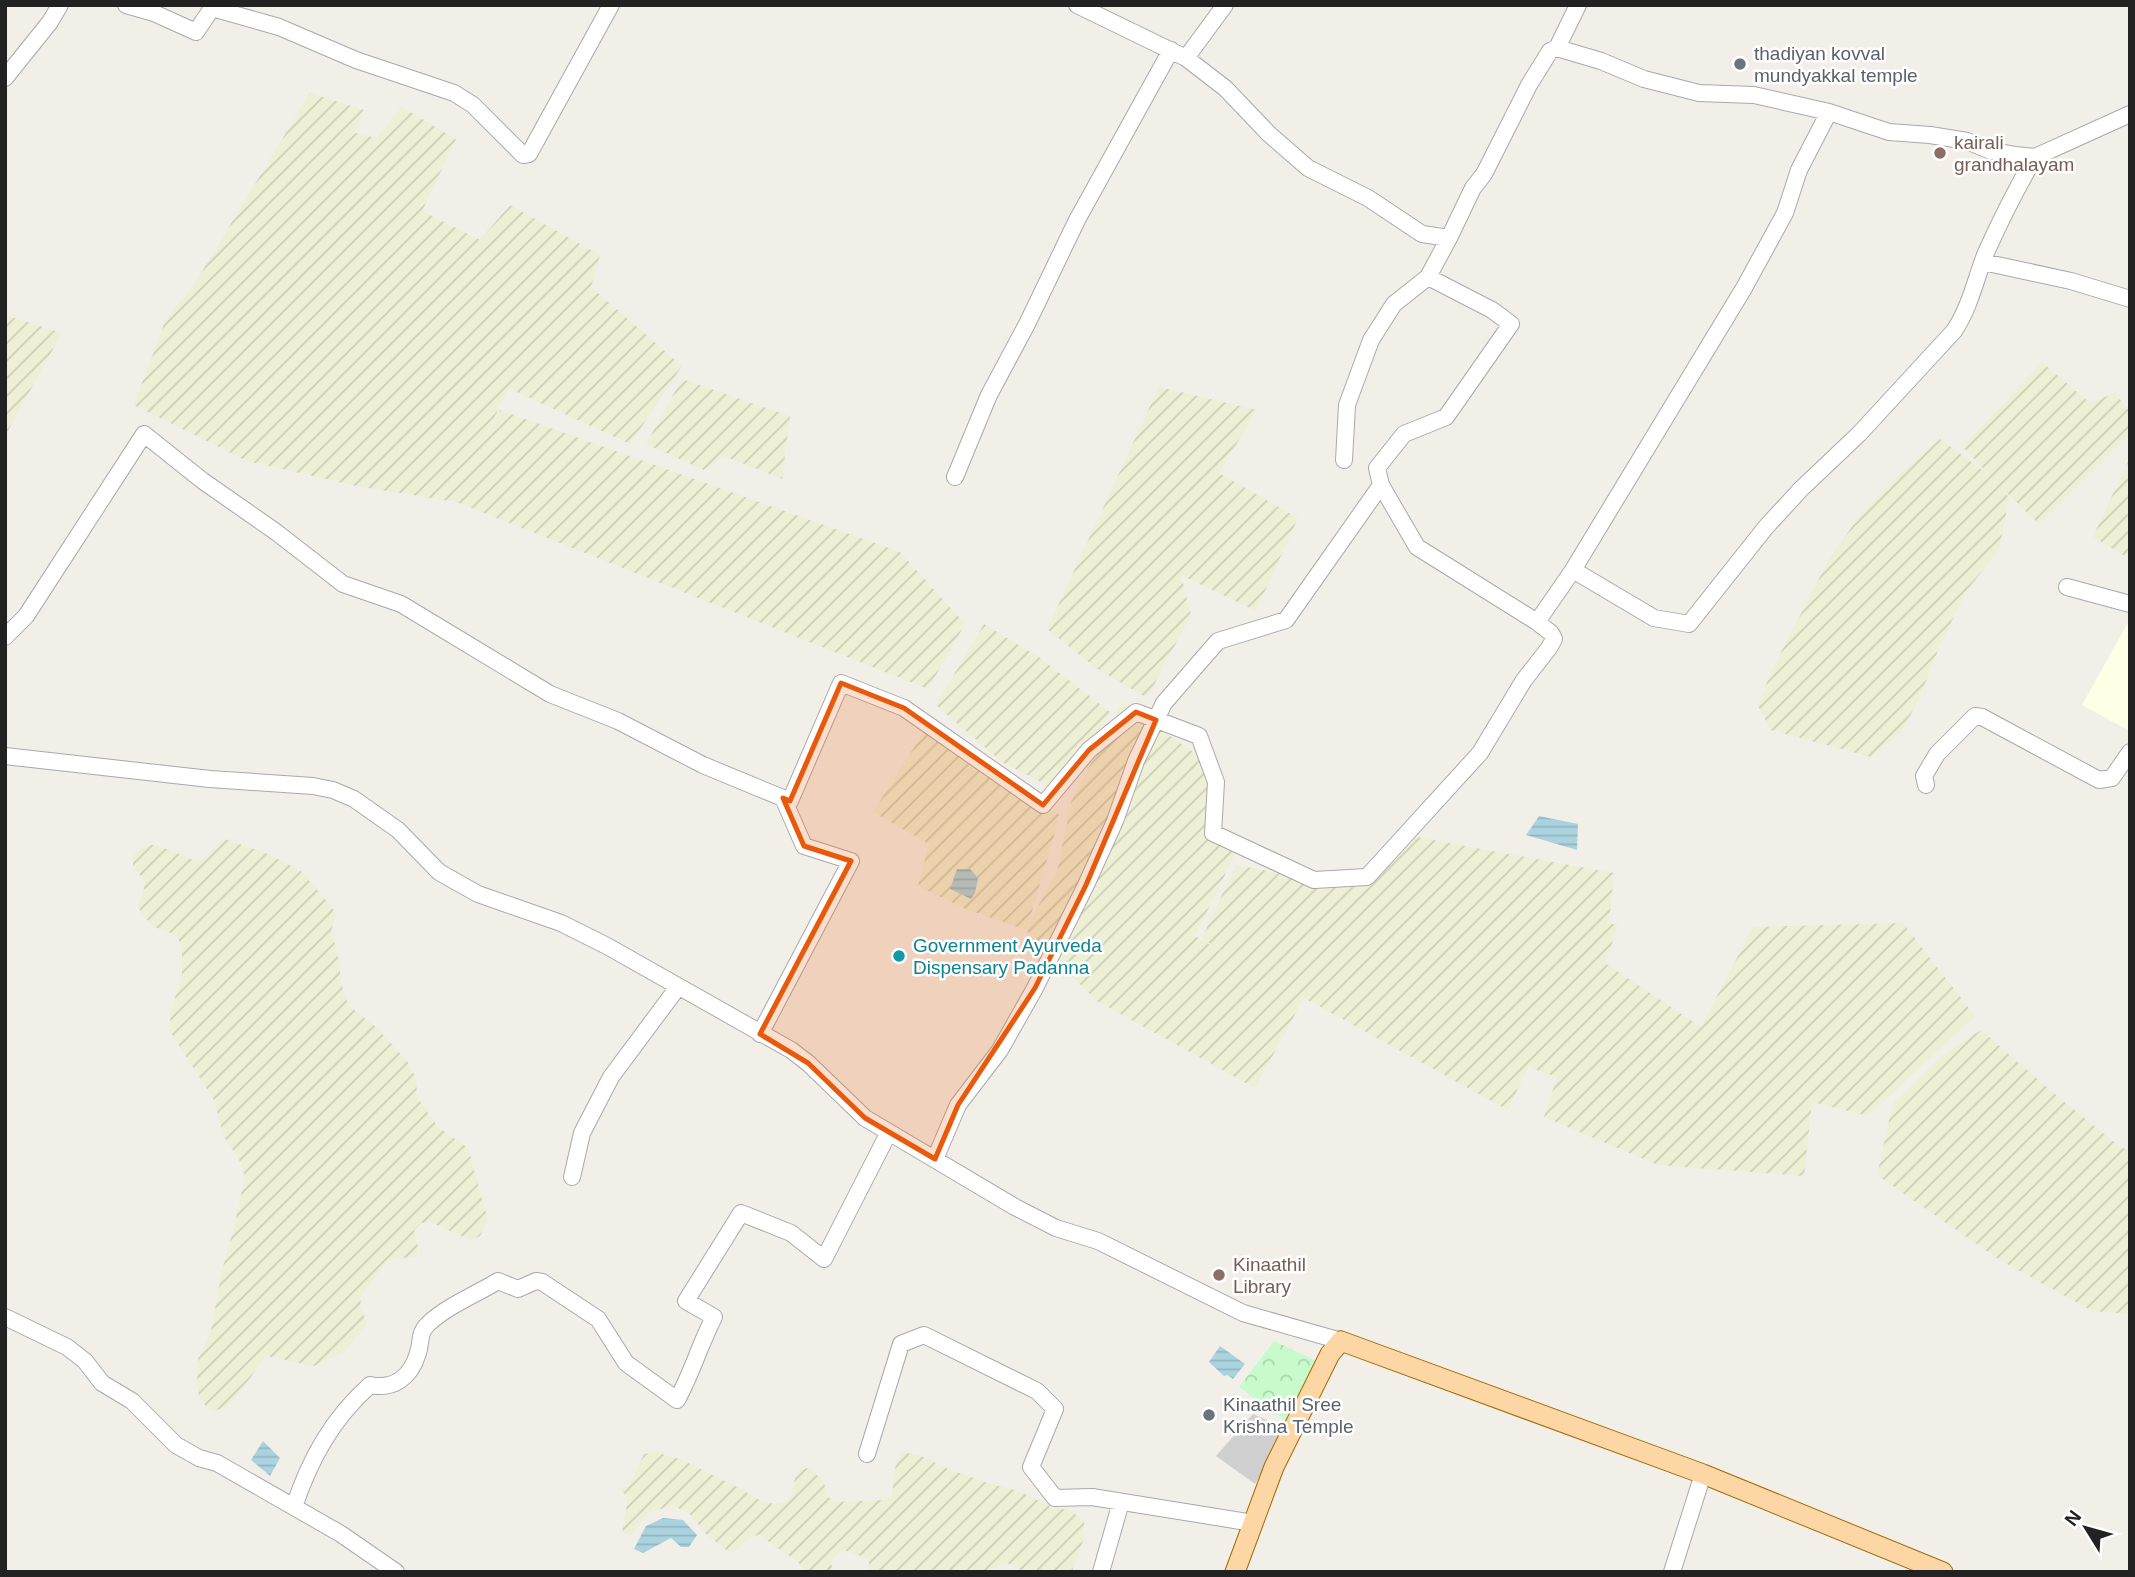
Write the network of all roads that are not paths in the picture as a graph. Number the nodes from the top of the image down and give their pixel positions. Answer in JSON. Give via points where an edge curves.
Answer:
{"nodes":[{"id":1,"x":60,"y":5,"type":"edge"},
{"id":2,"x":126,"y":5,"type":"edge"},
{"id":3,"x":611,"y":5,"type":"edge"},
{"id":4,"x":1077,"y":5,"type":"edge"},
{"id":5,"x":1225,"y":5,"type":"edge"},
{"id":6,"x":1578,"y":5,"type":"edge"},
{"id":7,"x":1557,"y":48,"type":"junction"},
{"id":8,"x":1178,"y":54,"type":"junction"},
{"id":9,"x":5,"y":78,"type":"edge"},
{"id":10,"x":1829,"y":112,"type":"junction"},
{"id":11,"x":2130,"y":114,"type":"edge"},
{"id":12,"x":2035,"y":156,"type":"junction"},
{"id":13,"x":1449,"y":239,"type":"junction"},
{"id":14,"x":1983,"y":262,"type":"junction"},
{"id":15,"x":1428,"y":277,"type":"junction"},
{"id":16,"x":2130,"y":299,"type":"edge"},
{"id":17,"x":1344,"y":460,"type":"dead end"},
{"id":18,"x":955,"y":477,"type":"dead end"},
{"id":19,"x":1381,"y":485,"type":"junction"},
{"id":20,"x":1573,"y":570,"type":"junction"},
{"id":21,"x":2067,"y":587,"type":"dead end"},
{"id":22,"x":2130,"y":604,"type":"edge"},
{"id":23,"x":1537,"y":622,"type":"junction"},
{"id":24,"x":5,"y":637,"type":"edge"},
{"id":25,"x":1156,"y":720,"type":"junction"},
{"id":26,"x":2130,"y":752,"type":"edge"},
{"id":27,"x":5,"y":756,"type":"edge"},
{"id":28,"x":1926,"y":785,"type":"dead end"},
{"id":29,"x":783,"y":798,"type":"junction"},
{"id":30,"x":678,"y":987,"type":"junction"},
{"id":31,"x":760,"y":1034,"type":"junction"},
{"id":32,"x":889,"y":1132,"type":"junction"},
{"id":33,"x":935,"y":1159,"type":"junction"},
{"id":34,"x":572,"y":1177,"type":"dead end"},
{"id":35,"x":5,"y":1317,"type":"edge"},
{"id":36,"x":1341,"y":1341,"type":"junction"},
{"id":37,"x":867,"y":1454,"type":"dead end"},
{"id":38,"x":1703,"y":1474,"type":"junction"},
{"id":39,"x":1121,"y":1502,"type":"junction"},
{"id":40,"x":294,"y":1507,"type":"junction"},
{"id":41,"x":1253,"y":1524,"type":"junction"},
{"id":42,"x":396,"y":1572,"type":"edge"},
{"id":43,"x":1101,"y":1572,"type":"edge"},
{"id":44,"x":1235,"y":1572,"type":"edge"},
{"id":45,"x":1672,"y":1572,"type":"edge"},
{"id":46,"x":1943,"y":1572,"type":"edge"}],
"edges":[{"from":1,"to":9,"type":"street"},
{"from":2,"to":3,"type":"street","via":[[197,32],[212,8],[279,27],[356,60],[454,93],[473,105],[523,155],[529,154]]},
{"from":4,"to":8,"type":"street"},
{"from":5,"to":8,"type":"street"},
{"from":6,"to":7,"type":"street"},
{"from":7,"to":10,"type":"street","via":[[1699,93],[1754,95]]},
{"from":7,"to":13,"type":"street","via":[[1550,51],[1529,85]]},
{"from":8,"to":13,"type":"street","via":[[1225,88],[1308,168],[1368,198],[1422,233]]},
{"from":8,"to":18,"type":"street","via":[[1089,197],[989,395]]},
{"from":10,"to":12,"type":"street","via":[[1889,132],[1967,141],[1991,151]]},
{"from":10,"to":20,"type":"street","via":[[1798,170],[1785,213],[1744,288]]},
{"from":11,"to":12,"type":"street"},
{"from":12,"to":14,"type":"street","via":[[2009,201]]},
{"from":13,"to":15,"type":"street"},
{"from":14,"to":16,"type":"street"},
{"from":14,"to":20,"type":"street","via":[[1964,317],[1954,331],[1766,527],[1689,624],[1654,618]]},
{"from":15,"to":17,"type":"street","via":[[1394,304],[1371,340],[1347,405]]},
{"from":15,"to":19,"type":"street","via":[[1511,324],[1446,418],[1404,434],[1377,468]]},
{"from":19,"to":23,"type":"street","via":[[1417,547]]},
{"from":19,"to":25,"type":"street","via":[[1286,620],[1217,641],[1164,703]]},
{"from":20,"to":23,"type":"street"},
{"from":21,"to":22,"type":"street"},
{"from":23,"to":25,"type":"street","via":[[1554,639],[1480,753],[1367,877],[1314,880],[1213,833],[1216,782],[1199,736]]},
{"from":24,"to":29,"type":"street","via":[[26,616],[144,435],[343,584],[401,604],[550,694]]},
{"from":25,"to":29,"type":"street","via":[[1136,712],[1089,750],[1042,805],[904,708],[842,683],[790,801]]},
{"from":25,"to":33,"type":"street","via":[[1091,875],[1035,988],[1000,1050],[958,1105]]},
{"from":26,"to":28,"type":"street","via":[[2112,778],[2099,780],[1975,716],[1937,754],[1924,776]]},
{"from":27,"to":30,"type":"street","via":[[333,790],[398,830],[453,880],[478,894],[561,923]]},
{"from":29,"to":31,"type":"street","via":[[804,846],[851,861]]},
{"from":30,"to":31,"type":"street"},
{"from":30,"to":34,"type":"street","via":[[611,1077],[582,1133]]},
{"from":31,"to":32,"type":"street","via":[[791,1050],[865,1118]]},
{"from":32,"to":33,"type":"street"},
{"from":32,"to":40,"type":"street","via":[[824,1259],[791,1233],[741,1213],[687,1301],[714,1317],[677,1400],[626,1363],[598,1319],[542,1282],[518,1289],[498,1281],[429,1323],[420,1334],[419,1352],[401,1380],[390,1387],[370,1385],[350,1403],[320,1444]]},
{"from":33,"to":36,"type":"street","via":[[1056,1228],[1098,1241],[1243,1313]]},
{"from":35,"to":40,"type":"street","via":[[67,1347],[176,1445]]},
{"from":36,"to":38,"type":"main road"},
{"from":36,"to":41,"type":"main road","via":[[1274,1467]]},
{"from":37,"to":39,"type":"street","via":[[901,1344],[924,1335],[1037,1391],[1055,1409],[1031,1467],[1055,1498]]},
{"from":38,"to":45,"type":"street"},
{"from":38,"to":46,"type":"main road"},
{"from":39,"to":41,"type":"street"},
{"from":39,"to":43,"type":"street"},
{"from":40,"to":42,"type":"street"},
{"from":41,"to":44,"type":"main road"}]}
